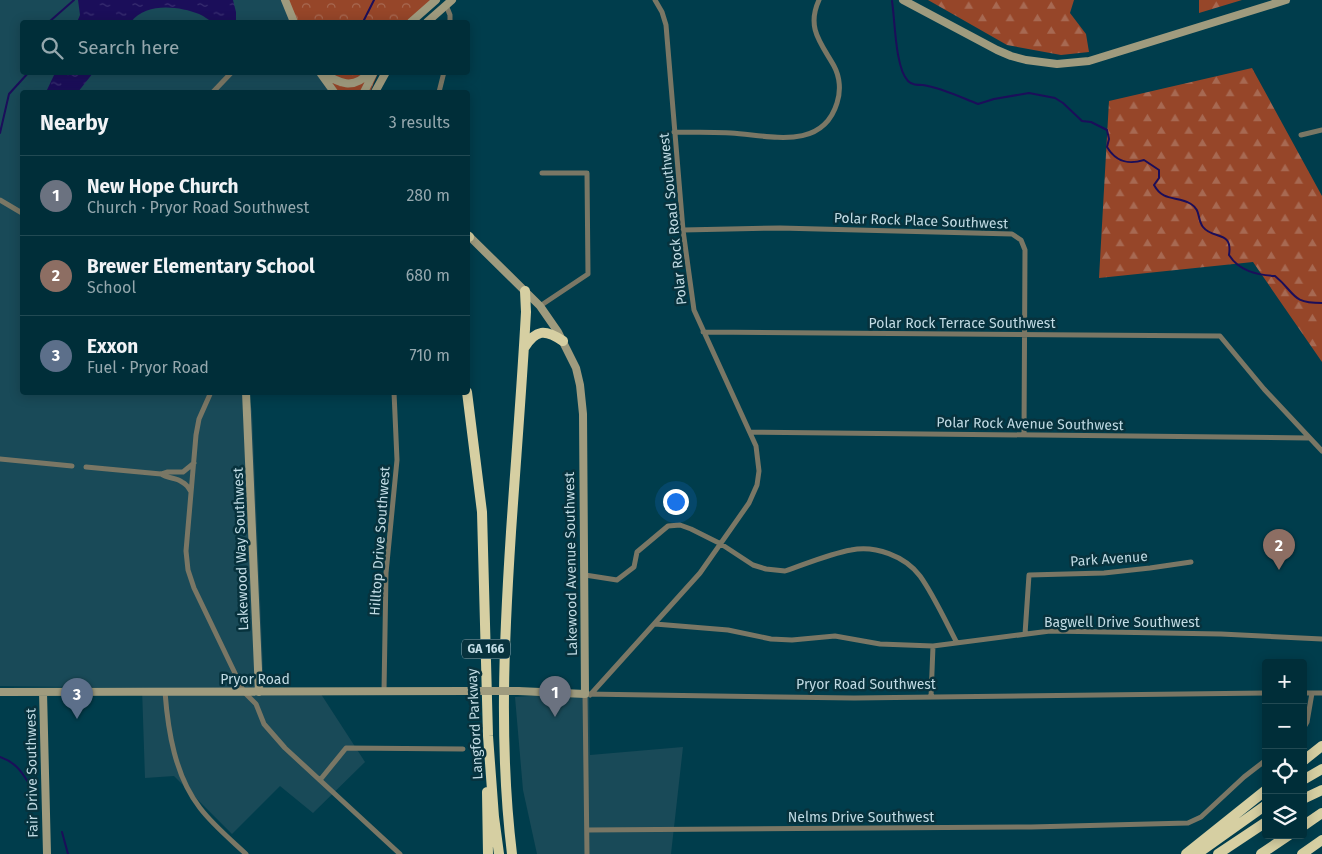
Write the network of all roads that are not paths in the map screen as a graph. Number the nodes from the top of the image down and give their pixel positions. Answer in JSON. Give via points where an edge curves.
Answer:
{"nodes":[{"id":1,"x":286,"y":0,"type":"edge"},
{"id":2,"x":436,"y":0,"type":"edge"},
{"id":3,"x":655,"y":0,"type":"edge"},
{"id":4,"x":819,"y":0,"type":"edge"},
{"id":5,"x":903,"y":0,"type":"edge"},
{"id":6,"x":1286,"y":0,"type":"edge"},
{"id":7,"x":449,"y":2,"type":"edge"},
{"id":8,"x":293,"y":20,"type":"edge"},
{"id":9,"x":413,"y":20,"type":"edge"},
{"id":10,"x":429,"y":20,"type":"edge"},
{"id":11,"x":450,"y":20,"type":"edge"},
{"id":12,"x":229,"y":75,"type":"edge"},
{"id":13,"x":322,"y":75,"type":"edge"},
{"id":14,"x":325,"y":75,"type":"edge"},
{"id":15,"x":366,"y":75,"type":"edge"},
{"id":16,"x":372,"y":75,"type":"edge"},
{"id":17,"x":384,"y":75,"type":"edge"},
{"id":18,"x":443,"y":75,"type":"edge"},
{"id":19,"x":215,"y":90,"type":"edge"},
{"id":20,"x":333,"y":90,"type":"edge"},
{"id":21,"x":365,"y":90,"type":"edge"},
{"id":22,"x":377,"y":90,"type":"edge"},
{"id":23,"x":440,"y":90,"type":"edge"},
{"id":24,"x":1322,"y":130,"type":"edge"},
{"id":25,"x":674,"y":132,"type":"junction"},
{"id":26,"x":1301,"y":136,"type":"dead end"},
{"id":27,"x":542,"y":173,"type":"dead end"},
{"id":28,"x":0,"y":200,"type":"edge"},
{"id":29,"x":20,"y":212,"type":"edge"},
{"id":30,"x":683,"y":230,"type":"junction"},
{"id":31,"x":470,"y":238,"type":"edge"},
{"id":32,"x":525,"y":291,"type":"junction"},
{"id":33,"x":540,"y":306,"type":"junction"},
{"id":34,"x":703,"y":332,"type":"junction"},
{"id":35,"x":1025,"y":334,"type":"junction"},
{"id":36,"x":563,"y":341,"type":"junction"},
{"id":37,"x":524,"y":349,"type":"junction"},
{"id":38,"x":210,"y":395,"type":"edge"},
{"id":39,"x":246,"y":395,"type":"edge"},
{"id":40,"x":394,"y":395,"type":"edge"},
{"id":41,"x":467,"y":395,"type":"edge"},
{"id":42,"x":750,"y":432,"type":"junction"},
{"id":43,"x":1024,"y":435,"type":"junction"},
{"id":44,"x":1309,"y":438,"type":"junction"},
{"id":45,"x":1322,"y":451,"type":"edge"},
{"id":46,"x":0,"y":459,"type":"edge"},
{"id":47,"x":194,"y":463,"type":"junction"},
{"id":48,"x":72,"y":466,"type":"dead end"},
{"id":49,"x":86,"y":467,"type":"dead end"},
{"id":50,"x":161,"y":474,"type":"junction"},
{"id":51,"x":192,"y":492,"type":"junction"},
{"id":52,"x":720,"y":544,"type":"junction"},
{"id":53,"x":1191,"y":562,"type":"dead end"},
{"id":54,"x":585,"y":575,"type":"junction"},
{"id":55,"x":655,"y":624,"type":"junction"},
{"id":56,"x":1025,"y":634,"type":"junction"},
{"id":57,"x":1322,"y":639,"type":"edge"},
{"id":58,"x":958,"y":643,"type":"junction"},
{"id":59,"x":933,"y":646,"type":"junction"},
{"id":60,"x":467,"y":691,"type":"joint"},
{"id":61,"x":0,"y":692,"type":"edge"},
{"id":62,"x":43,"y":692,"type":"junction"},
{"id":63,"x":165,"y":692,"type":"junction"},
{"id":64,"x":244,"y":692,"type":"junction"},
{"id":65,"x":259,"y":692,"type":"junction"},
{"id":66,"x":384,"y":692,"type":"junction"},
{"id":67,"x":1262,"y":693,"type":"edge"},
{"id":68,"x":1307,"y":693,"type":"edge"},
{"id":69,"x":1312,"y":693,"type":"junction"},
{"id":70,"x":1322,"y":693,"type":"edge"},
{"id":71,"x":588,"y":695,"type":"junction"},
{"id":72,"x":931,"y":697,"type":"junction"},
{"id":73,"x":256,"y":704,"type":"junction"},
{"id":74,"x":1307,"y":722,"type":"edge"},
{"id":75,"x":488,"y":736,"type":"junction"},
{"id":76,"x":1322,"y":746,"type":"edge"},
{"id":77,"x":463,"y":749,"type":"dead end"},
{"id":78,"x":1307,"y":758,"type":"edge"},
{"id":79,"x":1262,"y":763,"type":"edge"},
{"id":80,"x":1322,"y":769,"type":"edge"},
{"id":81,"x":1307,"y":778,"type":"edge"},
{"id":82,"x":320,"y":780,"type":"junction"},
{"id":83,"x":1322,"y":790,"type":"edge"},
{"id":84,"x":1262,"y":793,"type":"edge"},
{"id":85,"x":1307,"y":797,"type":"edge"},
{"id":86,"x":1262,"y":808,"type":"edge"},
{"id":87,"x":507,"y":810,"type":"junction"},
{"id":88,"x":1322,"y":814,"type":"edge"},
{"id":89,"x":1307,"y":823,"type":"edge"},
{"id":90,"x":1262,"y":825,"type":"edge"},
{"id":91,"x":587,"y":830,"type":"junction"},
{"id":92,"x":1283,"y":839,"type":"edge"},
{"id":93,"x":1322,"y":840,"type":"edge"},
{"id":94,"x":1322,"y":847,"type":"edge"},
{"id":95,"x":47,"y":854,"type":"edge"},
{"id":96,"x":246,"y":854,"type":"edge"},
{"id":97,"x":400,"y":854,"type":"edge"},
{"id":98,"x":488,"y":854,"type":"edge"},
{"id":99,"x":499,"y":854,"type":"edge"},
{"id":100,"x":512,"y":854,"type":"edge"},
{"id":101,"x":517,"y":854,"type":"edge"},
{"id":102,"x":587,"y":854,"type":"edge"},
{"id":103,"x":1186,"y":854,"type":"edge"},
{"id":104,"x":1197,"y":854,"type":"edge"},
{"id":105,"x":1218,"y":854,"type":"edge"},
{"id":106,"x":1261,"y":854,"type":"edge"},
{"id":107,"x":1302,"y":854,"type":"edge"},
{"id":108,"x":1308,"y":854,"type":"edge"}],
"edges":[{"from":1,"to":8,"type":"street"},
{"from":2,"to":9,"type":"street"},
{"from":3,"to":25,"type":"street","name":"Polar Rock Road Southwest","via":[[666,25]]},
{"from":4,"to":25,"type":"street","via":[[815,8],[814,28],[839,84],[837,104],[825,124],[810,134],[792,138]]},
{"from":5,"to":6,"type":"street","via":[[1002,52],[1026,60],[1057,64],[1089,61]]},
{"from":7,"to":10,"type":"street"},
{"from":7,"to":11,"type":"street"},
{"from":12,"to":19,"type":"street"},
{"from":13,"to":20,"type":"street"},
{"from":14,"to":15,"type":"street","via":[[347,84],[358,82]]},
{"from":16,"to":21,"type":"street"},
{"from":17,"to":22,"type":"street"},
{"from":18,"to":23,"type":"street"},
{"from":24,"to":26,"type":"street"},
{"from":25,"to":30,"type":"street","name":"Polar Rock Road Southwest"},
{"from":27,"to":33,"type":"street","via":[[587,173],[588,274]]},
{"from":28,"to":29,"type":"street"},
{"from":30,"to":34,"type":"street","name":"Polar Rock Road Southwest","via":[[694,310]]},
{"from":30,"to":35,"type":"street","name":"Polar Rock Place Southwest","via":[[780,228],[1012,234],[1021,240],[1025,250]]},
{"from":31,"to":32,"type":"street","name":"Lakewood Avenue Southwest"},
{"from":32,"to":33,"type":"street","name":"Lakewood Avenue Southwest"},
{"from":32,"to":37,"type":"highway","name":"Langford Parkway"},
{"from":33,"to":36,"type":"street","name":"Lakewood Avenue Southwest"},
{"from":34,"to":35,"type":"street","name":"Polar Rock Terrace Southwest"},
{"from":34,"to":42,"type":"street","name":"Polar Rock Road Southwest"},
{"from":35,"to":43,"type":"street","name":"Polar Rock Place Southwest"},
{"from":35,"to":44,"type":"street","name":"Polar Rock Terrace Southwest","via":[[1220,336]]},
{"from":36,"to":37,"type":"highway","via":[[549,333],[538,333]]},
{"from":36,"to":54,"type":"street","name":"Lakewood Avenue Southwest","via":[[576,368],[581,393]]},
{"from":37,"to":87,"type":"highway","name":"Langford Parkway","number":"GA 166","via":[[503,676]]},
{"from":38,"to":47,"type":"street","via":[[199,419]]},
{"from":39,"to":65,"type":"street","name":"Lakewood Way Southwest"},
{"from":40,"to":66,"type":"street","name":"Hilltop Drive Southwest","via":[[397,460],[386,573]]},
{"from":41,"to":75,"type":"highway","name":"Langford Parkway","number":"GA 166","via":[[481,496]]},
{"from":42,"to":43,"type":"street","name":"Polar Rock Avenue Southwest"},
{"from":42,"to":52,"type":"street","name":"Polar Rock Road Southwest","via":[[758,458],[756,485],[749,503]]},
{"from":43,"to":44,"type":"street","name":"Polar Rock Avenue Southwest"},
{"from":44,"to":45,"type":"street"},
{"from":46,"to":48,"type":"street"},
{"from":47,"to":50,"type":"street","via":[[183,472]]},
{"from":47,"to":51,"type":"street"},
{"from":49,"to":50,"type":"street"},
{"from":50,"to":51,"type":"street","via":[[179,480]]},
{"from":51,"to":64,"type":"street","via":[[186,551],[188,570]]},
{"from":52,"to":54,"type":"street","via":[[680,525],[668,526],[637,552],[634,567],[617,580]]},
{"from":52,"to":55,"type":"street","name":"Polar Rock Road Southwest","via":[[700,573]]},
{"from":52,"to":58,"type":"street","via":[[753,565],[780,571],[852,550],[872,549],[891,554],[919,575]]},
{"from":53,"to":56,"type":"street","name":"Park Avenue","via":[[1104,573],[1028,576]]},
{"from":54,"to":71,"type":"street","name":"Lakewood Avenue Southwest"},
{"from":55,"to":59,"type":"street","name":"Bagwell Drive Southwest","via":[[728,630],[771,639],[835,636],[880,644]]},
{"from":55,"to":71,"type":"street","name":"Polar Rock Road Southwest"},
{"from":56,"to":57,"type":"street","name":"Bagwell Drive Southwest","via":[[1050,631]]},
{"from":56,"to":58,"type":"street","name":"Bagwell Drive Southwest"},
{"from":58,"to":59,"type":"street","name":"Bagwell Drive Southwest"},
{"from":59,"to":72,"type":"street"},
{"from":60,"to":66,"type":"street","name":"Pryor Road"},
{"from":60,"to":71,"type":"street","name":"Pryor Road Southwest","bridge":true},
{"from":61,"to":62,"type":"street","name":"Pryor Road"},
{"from":62,"to":63,"type":"street","name":"Pryor Road"},
{"from":62,"to":95,"type":"street","name":"Fair Drive Southwest"},
{"from":63,"to":64,"type":"street","name":"Pryor Road"},
{"from":63,"to":96,"type":"street","via":[[177,761],[191,795],[210,821]]},
{"from":64,"to":65,"type":"street","name":"Pryor Road"},
{"from":64,"to":73,"type":"street"},
{"from":65,"to":66,"type":"street","name":"Pryor Road"},
{"from":65,"to":73,"type":"street","name":"Lakewood Way Southwest"},
{"from":67,"to":72,"type":"street","name":"Pryor Road Southwest"},
{"from":68,"to":69,"type":"street"},
{"from":69,"to":70,"type":"street"},
{"from":69,"to":74,"type":"street"},
{"from":71,"to":72,"type":"street","name":"Pryor Road Southwest"},
{"from":71,"to":91,"type":"street","name":"Lakewood Avenue Southwest"},
{"from":73,"to":82,"type":"street","via":[[264,724]]},
{"from":75,"to":98,"type":"highway"},
{"from":75,"to":99,"type":"highway","name":"Langford Parkway","number":"GA 166"},
{"from":76,"to":78,"type":"highway"},
{"from":77,"to":82,"type":"street","via":[[346,748]]},
{"from":79,"to":91,"type":"street","name":"Nelms Drive Southwest","via":[[1201,817],[1188,823]]},
{"from":80,"to":81,"type":"highway"},
{"from":82,"to":97,"type":"street"},
{"from":83,"to":85,"type":"highway"},
{"from":84,"to":103,"type":"highway"},
{"from":86,"to":104,"type":"highway"},
{"from":87,"to":100,"type":"highway","name":"Langford Parkway","number":"GA 166"},
{"from":87,"to":101,"type":"highway"},
{"from":88,"to":89,"type":"highway"},
{"from":90,"to":105,"type":"highway"},
{"from":91,"to":102,"type":"street","name":"Lakewood Avenue Southwest"},
{"from":92,"to":106,"type":"highway"},
{"from":93,"to":107,"type":"highway"},
{"from":94,"to":108,"type":"highway"}]}
